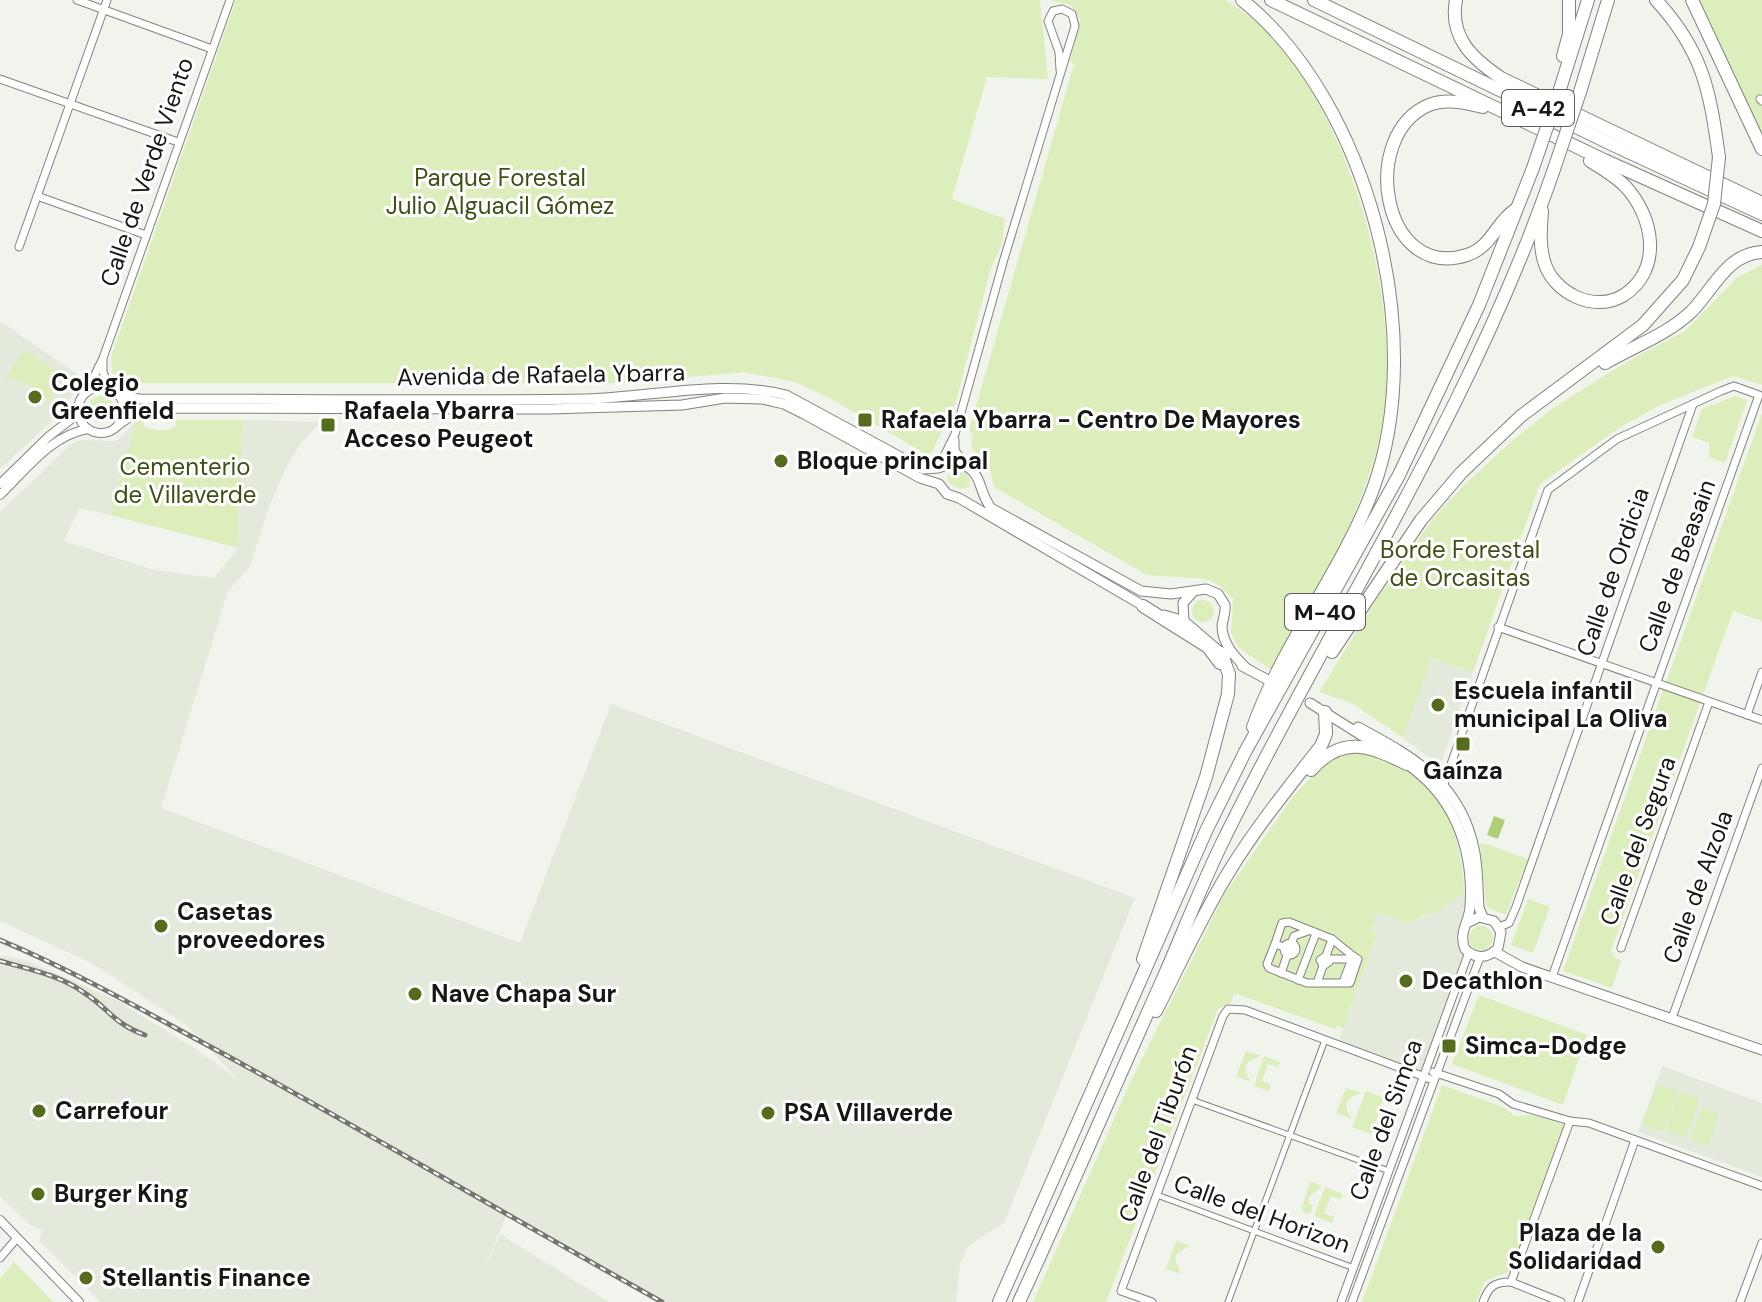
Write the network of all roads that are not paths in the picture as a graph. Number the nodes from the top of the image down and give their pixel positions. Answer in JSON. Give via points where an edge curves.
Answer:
{"nodes":[{"id":1,"x":77,"y":0,"type":"edge"},
{"id":2,"x":107,"y":0,"type":"edge"},
{"id":3,"x":230,"y":0,"type":"edge"},
{"id":4,"x":1242,"y":0,"type":"edge"},
{"id":5,"x":1271,"y":0,"type":"edge"},
{"id":6,"x":1314,"y":0,"type":"edge"},
{"id":7,"x":1456,"y":0,"type":"edge"},
{"id":8,"x":1569,"y":0,"type":"edge"},
{"id":9,"x":1588,"y":0,"type":"edge"},
{"id":10,"x":1608,"y":0,"type":"edge"},
{"id":11,"x":1656,"y":0,"type":"edge"},
{"id":12,"x":1692,"y":0,"type":"edge"},
{"id":13,"x":104,"y":10,"type":"junction"},
{"id":14,"x":212,"y":49,"type":"junction"},
{"id":15,"x":1060,"y":70,"type":"junction"},
{"id":16,"x":0,"y":79,"type":"edge"},
{"id":17,"x":1560,"y":89,"type":"junction"},
{"id":18,"x":69,"y":103,"type":"junction"},
{"id":19,"x":1500,"y":111,"type":"junction"},
{"id":20,"x":1522,"y":121,"type":"junction"},
{"id":21,"x":178,"y":142,"type":"junction"},
{"id":22,"x":1762,"y":149,"type":"edge"},
{"id":23,"x":37,"y":196,"type":"junction"},
{"id":24,"x":1762,"y":203,"type":"edge"},
{"id":25,"x":1542,"y":204,"type":"junction"},
{"id":26,"x":1518,"y":208,"type":"junction"},
{"id":27,"x":1762,"y":214,"type":"edge"},
{"id":28,"x":1762,"y":231,"type":"edge"},
{"id":29,"x":146,"y":235,"type":"junction"},
{"id":30,"x":19,"y":247,"type":"dead end"},
{"id":31,"x":1762,"y":252,"type":"edge"},
{"id":32,"x":103,"y":358,"type":"junction"},
{"id":33,"x":113,"y":391,"type":"junction"},
{"id":34,"x":83,"y":396,"type":"junction"},
{"id":35,"x":1547,"y":396,"type":"junction"},
{"id":36,"x":1694,"y":403,"type":"junction"},
{"id":37,"x":119,"y":424,"type":"junction"},
{"id":38,"x":88,"y":429,"type":"junction"},
{"id":39,"x":955,"y":434,"type":"junction"},
{"id":40,"x":943,"y":466,"type":"junction"},
{"id":41,"x":966,"y":466,"type":"junction"},
{"id":42,"x":980,"y":479,"type":"junction"},
{"id":43,"x":0,"y":484,"type":"edge"},
{"id":44,"x":939,"y":484,"type":"junction"},
{"id":45,"x":0,"y":495,"type":"edge"},
{"id":46,"x":959,"y":498,"type":"junction"},
{"id":47,"x":1193,"y":592,"type":"junction"},
{"id":48,"x":1143,"y":606,"type":"junction"},
{"id":49,"x":1184,"y":621,"type":"junction"},
{"id":50,"x":1222,"y":623,"type":"junction"},
{"id":51,"x":1498,"y":627,"type":"junction"},
{"id":52,"x":1199,"y":633,"type":"junction"},
{"id":53,"x":1221,"y":653,"type":"junction"},
{"id":54,"x":1602,"y":664,"type":"junction"},
{"id":55,"x":1246,"y":668,"type":"junction"},
{"id":56,"x":1762,"y":672,"type":"edge"},
{"id":57,"x":1268,"y":680,"type":"dead end"},
{"id":58,"x":1656,"y":683,"type":"junction"},
{"id":59,"x":1709,"y":702,"type":"junction"},
{"id":60,"x":1310,"y":703,"type":"dead end"},
{"id":61,"x":1293,"y":706,"type":"junction"},
{"id":62,"x":1325,"y":712,"type":"junction"},
{"id":63,"x":1223,"y":714,"type":"junction"},
{"id":64,"x":1747,"y":715,"type":"junction"},
{"id":65,"x":1762,"y":720,"type":"edge"},
{"id":66,"x":1245,"y":752,"type":"junction"},
{"id":67,"x":1407,"y":764,"type":"junction"},
{"id":68,"x":1762,"y":768,"type":"edge"},
{"id":69,"x":1444,"y":784,"type":"junction"},
{"id":70,"x":1251,"y":838,"type":"junction"},
{"id":71,"x":1483,"y":917,"type":"junction"},
{"id":72,"x":1467,"y":923,"type":"junction"},
{"id":73,"x":1499,"y":927,"type":"junction"},
{"id":74,"x":1309,"y":933,"type":"junction"},
{"id":75,"x":1277,"y":939,"type":"junction"},
{"id":76,"x":1331,"y":942,"type":"junction"},
{"id":77,"x":1311,"y":946,"type":"junction"},
{"id":78,"x":1291,"y":947,"type":"junction"},
{"id":79,"x":1621,"y":948,"type":"dead end"},
{"id":80,"x":1469,"y":952,"type":"junction"},
{"id":81,"x":1495,"y":952,"type":"junction"},
{"id":82,"x":1308,"y":955,"type":"junction"},
{"id":83,"x":1353,"y":956,"type":"junction"},
{"id":84,"x":1480,"y":957,"type":"junction"},
{"id":85,"x":1324,"y":960,"type":"junction"},
{"id":86,"x":1281,"y":973,"type":"junction"},
{"id":87,"x":1552,"y":977,"type":"junction"},
{"id":88,"x":1298,"y":980,"type":"junction"},
{"id":89,"x":1317,"y":983,"type":"junction"},
{"id":90,"x":1127,"y":1012,"type":"junction"},
{"id":91,"x":1672,"y":1018,"type":"junction"},
{"id":92,"x":1325,"y":1040,"type":"junction"},
{"id":93,"x":1762,"y":1050,"type":"edge"},
{"id":94,"x":1122,"y":1069,"type":"junction"},
{"id":95,"x":1425,"y":1073,"type":"junction"},
{"id":96,"x":1434,"y":1076,"type":"junction"},
{"id":97,"x":1192,"y":1100,"type":"junction"},
{"id":98,"x":1570,"y":1121,"type":"junction"},
{"id":99,"x":1290,"y":1136,"type":"junction"},
{"id":100,"x":1635,"y":1140,"type":"junction"},
{"id":101,"x":1389,"y":1171,"type":"junction"},
{"id":102,"x":1762,"y":1186,"type":"edge"},
{"id":103,"x":1157,"y":1195,"type":"junction"},
{"id":104,"x":0,"y":1220,"type":"edge"},
{"id":105,"x":1255,"y":1231,"type":"junction"},
{"id":106,"x":17,"y":1238,"type":"junction"},
{"id":107,"x":1762,"y":1243,"type":"edge"},
{"id":108,"x":0,"y":1258,"type":"edge"},
{"id":109,"x":1354,"y":1268,"type":"junction"},
{"id":110,"x":1511,"y":1282,"type":"junction"},
{"id":111,"x":79,"y":1302,"type":"edge"},
{"id":112,"x":999,"y":1302,"type":"edge"},
{"id":113,"x":1019,"y":1302,"type":"edge"},
{"id":114,"x":1152,"y":1302,"type":"edge"},
{"id":115,"x":1228,"y":1302,"type":"edge"},
{"id":116,"x":1341,"y":1302,"type":"edge"},
{"id":117,"x":1352,"y":1302,"type":"edge"},
{"id":118,"x":1483,"y":1302,"type":"edge"},
{"id":119,"x":1561,"y":1302,"type":"edge"},
{"id":120,"x":1578,"y":1302,"type":"edge"},
{"id":121,"x":1740,"y":1302,"type":"edge"}],
"edges":[{"from":1,"to":13,"type":"street"},
{"from":2,"to":13,"type":"street"},
{"from":3,"to":14,"type":"street","name":"Calle de Verde Viento"},
{"from":4,"to":66,"type":"highway","via":[[1298,59],[1355,165],[1386,273],[1395,379],[1374,487],[1259,711]]},
{"from":5,"to":19,"type":"highway","number":"A-42"},
{"from":6,"to":27,"type":"highway","number":"A-42"},
{"from":7,"to":24,"type":"highway","via":[[1455,22],[1476,62]]},
{"from":8,"to":17,"type":"highway"},
{"from":9,"to":17,"type":"highway","number":"M-40"},
{"from":10,"to":25,"type":"highway","number":"M-40","bridge":true},
{"from":11,"to":35,"type":"highway","bridge":true,"via":[[1695,55],[1711,98],[1719,157],[1714,204],[1683,280],[1643,325]]},
{"from":12,"to":22,"type":"highway"},
{"from":13,"to":14,"type":"street"},
{"from":13,"to":18,"type":"street"},
{"from":14,"to":21,"type":"street","name":"Calle de Verde Viento"},
{"from":15,"to":15,"type":"street","via":[[1075,26],[1072,14],[1062,9],[1053,11],[1048,21]]},
{"from":15,"to":39,"type":"street"},
{"from":16,"to":18,"type":"street"},
{"from":17,"to":26,"type":"highway","number":"M-40","bridge":true},
{"from":18,"to":21,"type":"street"},
{"from":18,"to":23,"type":"street"},
{"from":19,"to":20,"type":"highway","number":"A-42"},
{"from":19,"to":26,"type":"highway","via":[[1456,101],[1431,104],[1412,115],[1398,130],[1390,152],[1390,208],[1414,247],[1444,258],[1481,248]]},
{"from":20,"to":25,"type":"highway","via":[[1626,187],[1649,233],[1651,251],[1642,277],[1621,297],[1594,300],[1566,293],[1543,260]]},
{"from":20,"to":28,"type":"highway","number":"A-42"},
{"from":21,"to":29,"type":"street","name":"Calle de Verde Viento"},
{"from":23,"to":29,"type":"street"},
{"from":23,"to":30,"type":"street"},
{"from":25,"to":61,"type":"highway","number":"M-40","via":[[1461,391]]},
{"from":26,"to":66,"type":"highway","number":"M-40","via":[[1399,475]]},
{"from":29,"to":32,"type":"street","name":"Calle de Verde Viento"},
{"from":31,"to":35,"type":"highway","via":[[1731,264],[1694,308],[1664,332]]},
{"from":32,"to":33,"type":"street","via":[[103,372]]},
{"from":32,"to":34,"type":"street","name":"Calle de Verde Viento"},
{"from":33,"to":34,"type":"street","via":[[97,388]]},
{"from":33,"to":37,"type":"street","via":[[124,408]]},
{"from":33,"to":40,"type":"main road","name":"Avenida de Rafaela Ybarra","via":[[139,399],[590,399],[762,389],[807,404],[923,469]]},
{"from":34,"to":38,"type":"street","via":[[79,416]]},
{"from":34,"to":43,"type":"street","via":[[70,420]]},
{"from":35,"to":61,"type":"highway","via":[[1492,442],[1438,499]]},
{"from":36,"to":51,"type":"street","via":[[1617,439],[1548,490]]},
{"from":36,"to":54,"type":"street","name":"Calle de Ordicia"},
{"from":36,"to":58,"type":"street","name":"Calle de Beasain","via":[[1734,386],[1759,395]]},
{"from":37,"to":38,"type":"street","via":[[105,433]]},
{"from":37,"to":44,"type":"main road","name":"Avenida de Rafaela Ybarra","via":[[139,410],[157,408],[550,409],[762,399],[794,409]]},
{"from":38,"to":45,"type":"street","via":[[53,444]]},
{"from":39,"to":40,"type":"street"},
{"from":39,"to":41,"type":"street","via":[[955,450]]},
{"from":40,"to":41,"type":"main road","name":"Avenida de Rafaela Ybarra"},
{"from":40,"to":44,"type":"main road"},
{"from":41,"to":42,"type":"main road","name":"Avenida de Rafaela Ybarra"},
{"from":42,"to":46,"type":"main road","via":[[976,495]]},
{"from":42,"to":47,"type":"main road","name":"Avenida de Rafaela Ybarra","via":[[982,497],[991,508],[1125,584],[1156,594]]},
{"from":44,"to":46,"type":"main road","name":"Avenida de Rafaela Ybarra"},
{"from":46,"to":48,"type":"main road","name":"Avenida de Rafaela Ybarra"},
{"from":47,"to":49,"type":"main road","via":[[1183,603]]},
{"from":47,"to":50,"type":"main road","name":"Avenida de Rafaela Ybarra","via":[[1206,589],[1218,594],[1226,611]]},
{"from":48,"to":49,"type":"main road","name":"Avenida de Rafaela Ybarra"},
{"from":48,"to":63,"type":"highway","via":[[1216,656],[1225,683]]},
{"from":49,"to":52,"type":"main road","name":"Avenida de Rafaela Ybarra"},
{"from":50,"to":52,"type":"main road","via":[[1212,632]]},
{"from":50,"to":55,"type":"main road","name":"Avenida de Rafaela Ybarra","via":[[1229,648]]},
{"from":51,"to":54,"type":"street"},
{"from":51,"to":69,"type":"street"},
{"from":52,"to":53,"type":"main road","name":"Avenida de Rafaela Ybarra"},
{"from":53,"to":55,"type":"main road","name":"Avenida de Rafaela Ybarra"},
{"from":53,"to":63,"type":"highway","via":[[1230,680]]},
{"from":54,"to":58,"type":"street"},
{"from":54,"to":73,"type":"street","name":"Calle de Ordicia","via":[[1512,919]]},
{"from":55,"to":57,"type":"main road","name":"Avenida de Rafaela Ybarra"},
{"from":56,"to":64,"type":"street"},
{"from":58,"to":59,"type":"street"},
{"from":58,"to":87,"type":"street","name":"Calle de Beasain"},
{"from":59,"to":64,"type":"street"},
{"from":59,"to":79,"type":"street","name":"Calle del Segura"},
{"from":60,"to":62,"type":"main road"},
{"from":61,"to":94,"type":"highway","number":"M-40","via":[[1222,843]]},
{"from":62,"to":67,"type":"main road"},
{"from":62,"to":69,"type":"main road","via":[[1410,757]]},
{"from":62,"to":70,"type":"highway","via":[[1321,746]]},
{"from":63,"to":90,"type":"highway"},
{"from":64,"to":65,"type":"street"},
{"from":66,"to":90,"type":"highway","number":"M-40"},
{"from":67,"to":70,"type":"highway","via":[[1363,746],[1336,751],[1316,765]]},
{"from":67,"to":72,"type":"main road","via":[[1436,788],[1460,830],[1468,865]]},
{"from":68,"to":91,"type":"street","name":"Calle de Alzola"},
{"from":69,"to":71,"type":"main road","via":[[1472,842]]},
{"from":70,"to":94,"type":"highway"},
{"from":71,"to":72,"type":"main road"},
{"from":71,"to":73,"type":"main road"},
{"from":72,"to":80,"type":"main road","via":[[1462,937]]},
{"from":73,"to":81,"type":"main road","via":[[1502,938]]},
{"from":74,"to":75,"type":"street","via":[[1285,921]]},
{"from":74,"to":76,"type":"street"},
{"from":74,"to":77,"type":"street"},
{"from":74,"to":78,"type":"street","via":[[1295,935]]},
{"from":75,"to":78,"type":"street"},
{"from":75,"to":86,"type":"street","via":[[1268,967]]},
{"from":76,"to":83,"type":"street"},
{"from":76,"to":85,"type":"street"},
{"from":77,"to":78,"type":"street","via":[[1304,934]]},
{"from":77,"to":82,"type":"street"},
{"from":78,"to":82,"type":"street"},
{"from":78,"to":86,"type":"street"},
{"from":80,"to":84,"type":"main road"},
{"from":80,"to":95,"type":"street","name":"Calle del Simca"},
{"from":81,"to":84,"type":"main road"},
{"from":81,"to":87,"type":"main road"},
{"from":82,"to":85,"type":"street"},
{"from":82,"to":88,"type":"street"},
{"from":83,"to":85,"type":"street"},
{"from":83,"to":89,"type":"street","via":[[1358,959],[1350,983]]},
{"from":84,"to":96,"type":"street","name":"Calle del Simca"},
{"from":85,"to":89,"type":"street"},
{"from":86,"to":88,"type":"street"},
{"from":87,"to":91,"type":"main road"},
{"from":88,"to":89,"type":"street"},
{"from":90,"to":112,"type":"highway","number":"M-40"},
{"from":91,"to":93,"type":"main road"},
{"from":92,"to":95,"type":"street"},
{"from":92,"to":97,"type":"street","name":"Calle del Tiburón","via":[[1245,1010],[1228,1009]]},
{"from":92,"to":99,"type":"street"},
{"from":94,"to":113,"type":"highway","number":"M-40"},
{"from":95,"to":96,"type":"street"},
{"from":95,"to":101,"type":"street","name":"Calle del Simca"},
{"from":96,"to":98,"type":"street"},
{"from":96,"to":117,"type":"street","name":"Calle del Simca"},
{"from":97,"to":99,"type":"street"},
{"from":97,"to":103,"type":"street","name":"Calle del Tiburón"},
{"from":98,"to":100,"type":"street"},
{"from":98,"to":110,"type":"street"},
{"from":99,"to":101,"type":"street"},
{"from":99,"to":105,"type":"street"},
{"from":100,"to":102,"type":"street"},
{"from":100,"to":120,"type":"street"},
{"from":101,"to":109,"type":"street","name":"Calle del Simca"},
{"from":103,"to":105,"type":"street","name":"Calle del Horizon"},
{"from":103,"to":114,"type":"street","name":"Calle del Tiburón","via":[[1121,1291]]},
{"from":104,"to":106,"type":"street"},
{"from":105,"to":109,"type":"street","name":"Calle del Horizon"},
{"from":105,"to":115,"type":"street"},
{"from":106,"to":108,"type":"street"},
{"from":106,"to":111,"type":"street"},
{"from":107,"to":121,"type":"street"},
{"from":109,"to":116,"type":"street","name":"Calle del Simca"},
{"from":110,"to":118,"type":"street","via":[[1494,1283]]},
{"from":110,"to":119,"type":"street"}]}
